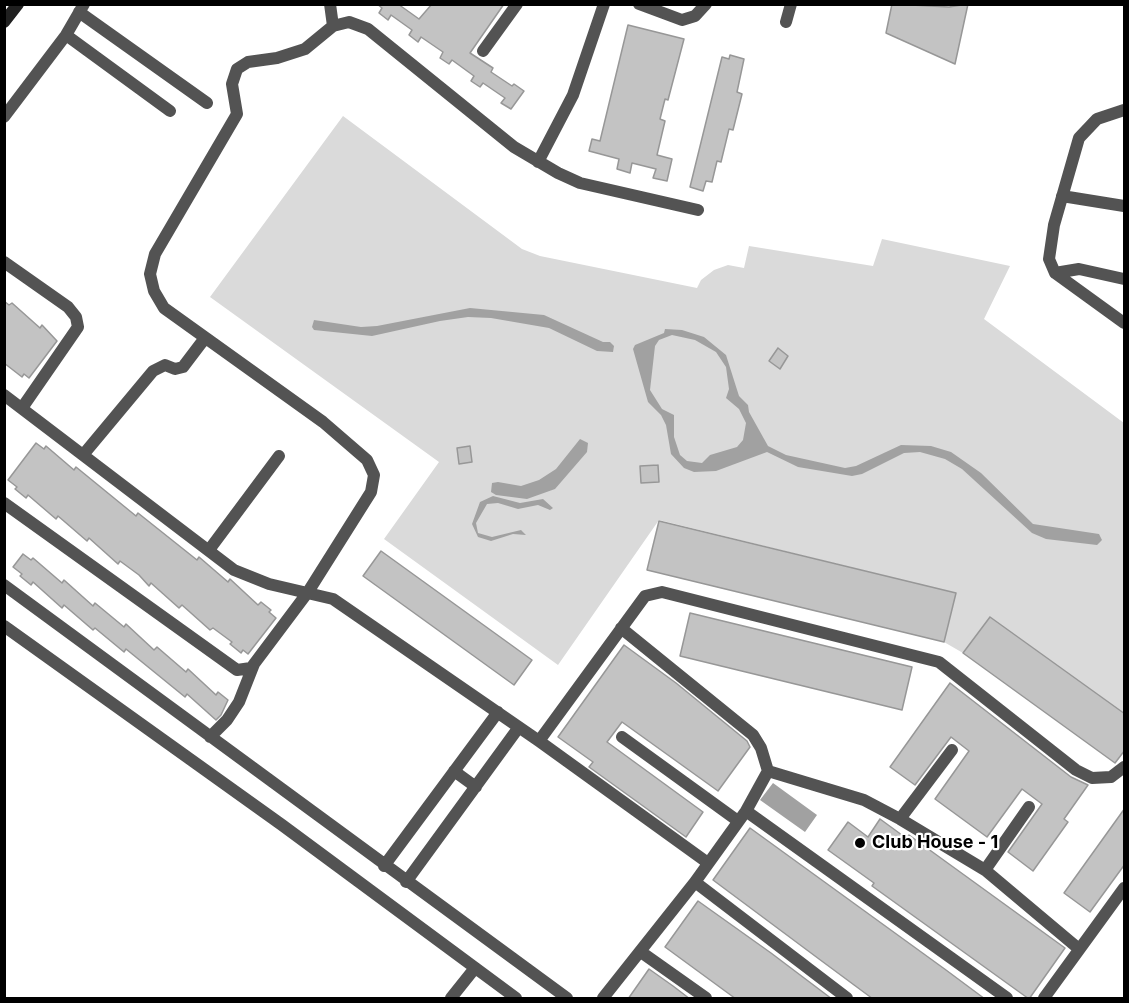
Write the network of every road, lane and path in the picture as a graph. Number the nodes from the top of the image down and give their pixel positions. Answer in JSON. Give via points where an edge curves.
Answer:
{"nodes":[{"id":1,"x":18,"y":4,"type":"edge"},
{"id":2,"x":330,"y":4,"type":"edge"},
{"id":3,"x":517,"y":4,"type":"edge"},
{"id":4,"x":604,"y":4,"type":"edge"},
{"id":5,"x":639,"y":4,"type":"edge"},
{"id":6,"x":706,"y":4,"type":"edge"},
{"id":7,"x":791,"y":4,"type":"edge"},
{"id":8,"x":81,"y":8,"type":"edge"},
{"id":9,"x":4,"y":22,"type":"edge"},
{"id":10,"x":786,"y":22,"type":"dead end"},
{"id":11,"x":333,"y":26,"type":"junction"},
{"id":12,"x":66,"y":35,"type":"junction"},
{"id":13,"x":483,"y":51,"type":"dead end"},
{"id":14,"x":207,"y":103,"type":"dead end"},
{"id":15,"x":1125,"y":110,"type":"edge"},
{"id":16,"x":170,"y":111,"type":"dead end"},
{"id":17,"x":4,"y":117,"type":"edge"},
{"id":18,"x":538,"y":162,"type":"junction"},
{"id":19,"x":1062,"y":196,"type":"junction"},
{"id":20,"x":1125,"y":206,"type":"edge"},
{"id":21,"x":698,"y":210,"type":"dead end"},
{"id":22,"x":4,"y":262,"type":"edge"},
{"id":23,"x":1055,"y":273,"type":"junction"},
{"id":24,"x":1125,"y":279,"type":"edge"},
{"id":25,"x":1125,"y":323,"type":"edge"},
{"id":26,"x":205,"y":338,"type":"junction"},
{"id":27,"x":4,"y":395,"type":"edge"},
{"id":28,"x":22,"y":408,"type":"junction"},
{"id":29,"x":83,"y":455,"type":"junction"},
{"id":30,"x":279,"y":456,"type":"dead end"},
{"id":31,"x":4,"y":502,"type":"edge"},
{"id":32,"x":209,"y":550,"type":"junction"},
{"id":33,"x":4,"y":585,"type":"edge"},
{"id":34,"x":308,"y":592,"type":"junction"},
{"id":35,"x":4,"y":626,"type":"edge"},
{"id":36,"x":621,"y":628,"type":"junction"},
{"id":37,"x":254,"y":664,"type":"junction"},
{"id":38,"x":498,"y":712,"type":"junction"},
{"id":39,"x":519,"y":727,"type":"junction"},
{"id":40,"x":210,"y":737,"type":"junction"},
{"id":41,"x":622,"y":737,"type":"dead end"},
{"id":42,"x":539,"y":741,"type":"junction"},
{"id":43,"x":952,"y":750,"type":"dead end"},
{"id":44,"x":1125,"y":767,"type":"edge"},
{"id":45,"x":454,"y":771,"type":"junction"},
{"id":46,"x":768,"y":771,"type":"junction"},
{"id":47,"x":476,"y":787,"type":"junction"},
{"id":48,"x":1029,"y":807,"type":"dead end"},
{"id":49,"x":742,"y":816,"type":"junction"},
{"id":50,"x":900,"y":819,"type":"junction"},
{"id":51,"x":708,"y":863,"type":"junction"},
{"id":52,"x":384,"y":866,"type":"junction"},
{"id":53,"x":984,"y":870,"type":"junction"},
{"id":54,"x":406,"y":882,"type":"junction"},
{"id":55,"x":695,"y":882,"type":"junction"},
{"id":56,"x":1125,"y":888,"type":"edge"},
{"id":57,"x":1079,"y":949,"type":"junction"},
{"id":58,"x":641,"y":952,"type":"junction"},
{"id":59,"x":475,"y":968,"type":"junction"},
{"id":60,"x":451,"y":999,"type":"edge"},
{"id":61,"x":516,"y":999,"type":"edge"},
{"id":62,"x":567,"y":999,"type":"edge"},
{"id":63,"x":603,"y":999,"type":"edge"},
{"id":64,"x":706,"y":999,"type":"edge"},
{"id":65,"x":847,"y":999,"type":"edge"},
{"id":66,"x":1006,"y":999,"type":"edge"},
{"id":67,"x":1044,"y":999,"type":"edge"}],
"edges":[{"from":1,"to":9,"type":"street"},
{"from":2,"to":11,"type":"street"},
{"from":3,"to":13,"type":"street"},
{"from":4,"to":18,"type":"street","via":[[573,95]]},
{"from":5,"to":6,"type":"street","via":[[682,20],[694,16]]},
{"from":7,"to":10,"type":"street"},
{"from":8,"to":12,"type":"street"},
{"from":8,"to":14,"type":"street"},
{"from":11,"to":18,"type":"street","via":[[349,22],[368,29]]},
{"from":11,"to":26,"type":"street","via":[[305,49],[248,62],[237,69],[232,84],[237,114],[155,255],[150,274],[159,300]]},
{"from":12,"to":16,"type":"street"},
{"from":12,"to":17,"type":"street"},
{"from":15,"to":19,"type":"street","via":[[1097,118],[1079,138]]},
{"from":18,"to":21,"type":"street","via":[[580,183]]},
{"from":19,"to":20,"type":"street"},
{"from":19,"to":23,"type":"street","via":[[1049,259]]},
{"from":22,"to":28,"type":"street","via":[[68,307],[78,327]]},
{"from":23,"to":24,"type":"street","via":[[1079,269]]},
{"from":23,"to":25,"type":"street"},
{"from":26,"to":29,"type":"street","via":[[183,367],[165,365],[153,371]]},
{"from":26,"to":34,"type":"street","via":[[323,422],[367,460],[374,475],[371,492]]},
{"from":27,"to":28,"type":"street"},
{"from":28,"to":29,"type":"street"},
{"from":29,"to":32,"type":"street"},
{"from":30,"to":32,"type":"street"},
{"from":31,"to":37,"type":"street","via":[[237,670]]},
{"from":32,"to":34,"type":"street","via":[[234,570],[269,584]]},
{"from":33,"to":40,"type":"street"},
{"from":34,"to":37,"type":"street"},
{"from":34,"to":38,"type":"street","via":[[333,599]]},
{"from":35,"to":59,"type":"street"},
{"from":36,"to":42,"type":"street"},
{"from":36,"to":44,"type":"street","via":[[645,596],[662,592],[939,662],[1076,770],[1092,778],[1111,777]]},
{"from":36,"to":46,"type":"street","via":[[753,735]]},
{"from":37,"to":40,"type":"street","via":[[239,702]]},
{"from":38,"to":39,"type":"street"},
{"from":38,"to":45,"type":"street"},
{"from":39,"to":42,"type":"street"},
{"from":39,"to":47,"type":"street"},
{"from":40,"to":52,"type":"street"},
{"from":41,"to":49,"type":"street"},
{"from":42,"to":51,"type":"street"},
{"from":43,"to":50,"type":"street"},
{"from":45,"to":47,"type":"street"},
{"from":45,"to":52,"type":"street"},
{"from":46,"to":49,"type":"street"},
{"from":46,"to":50,"type":"street","via":[[864,800]]},
{"from":47,"to":54,"type":"street"},
{"from":48,"to":53,"type":"street"},
{"from":49,"to":51,"type":"street"},
{"from":49,"to":66,"type":"street"},
{"from":50,"to":53,"type":"street"},
{"from":51,"to":55,"type":"street"},
{"from":52,"to":54,"type":"street"},
{"from":53,"to":57,"type":"street"},
{"from":54,"to":62,"type":"street"},
{"from":55,"to":58,"type":"street"},
{"from":55,"to":65,"type":"street"},
{"from":56,"to":57,"type":"street"},
{"from":57,"to":67,"type":"street"},
{"from":58,"to":63,"type":"street"},
{"from":58,"to":64,"type":"street"},
{"from":59,"to":60,"type":"street"},
{"from":59,"to":61,"type":"street"}]}
